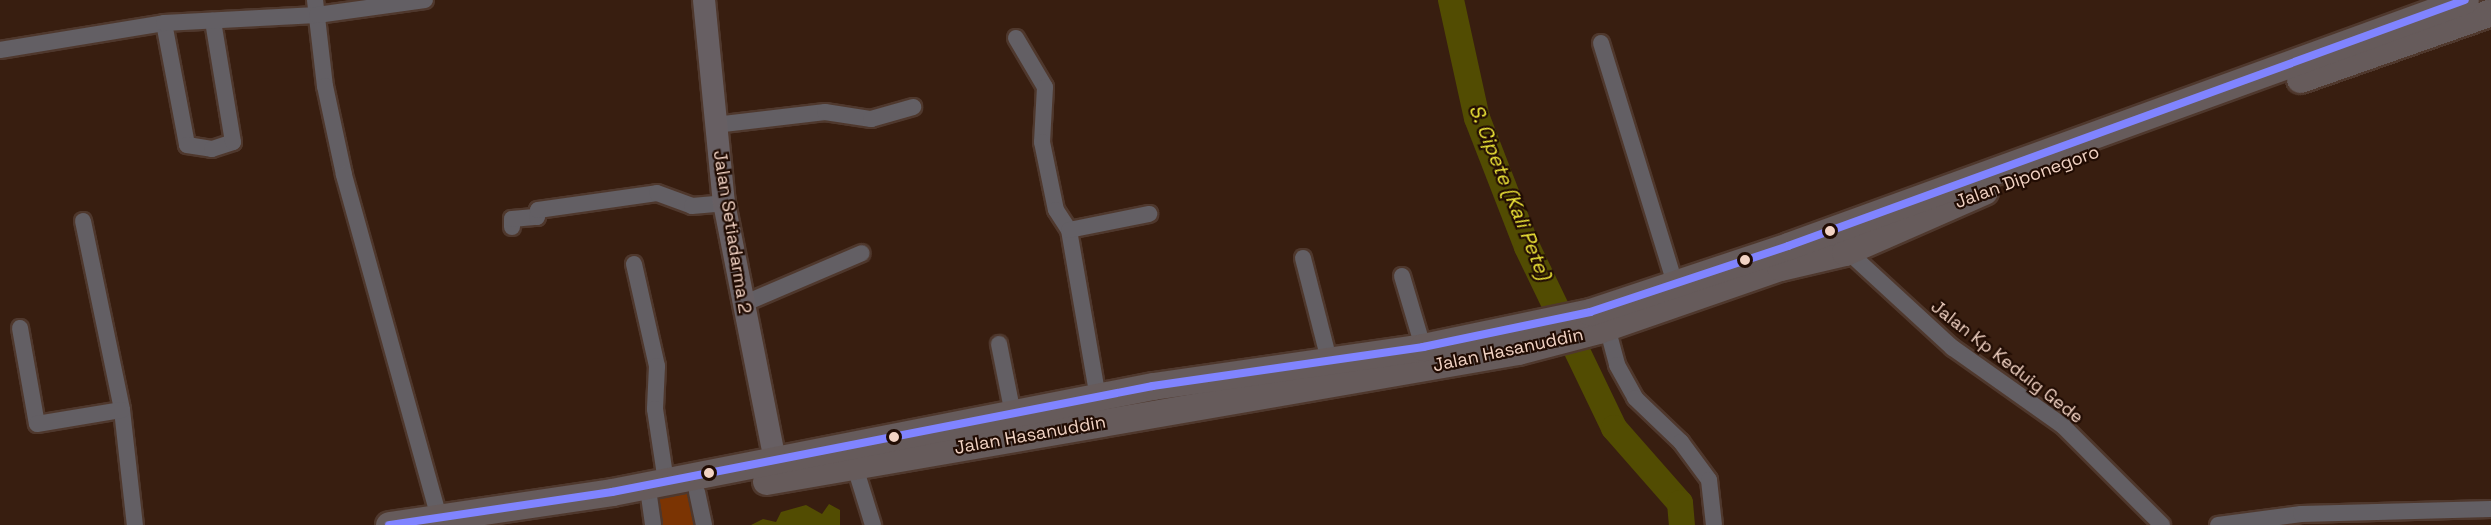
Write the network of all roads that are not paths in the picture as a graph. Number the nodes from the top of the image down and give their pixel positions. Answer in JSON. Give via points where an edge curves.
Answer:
{"nodes":[{"id":1,"x":425,"y":0,"type":"edge"},
{"id":2,"x":704,"y":0,"type":"edge"},
{"id":3,"x":2465,"y":0,"type":"edge"},
{"id":4,"x":316,"y":8,"type":"edge"},
{"id":5,"x":2491,"y":12,"type":"edge"},
{"id":6,"x":213,"y":21,"type":"junction"},
{"id":7,"x":164,"y":24,"type":"junction"},
{"id":8,"x":1016,"y":38,"type":"dead end"},
{"id":9,"x":1601,"y":43,"type":"dead end"},
{"id":10,"x":0,"y":50,"type":"edge"},
{"id":11,"x":914,"y":107,"type":"dead end"},
{"id":12,"x":715,"y":125,"type":"junction"},
{"id":13,"x":724,"y":204,"type":"junction"},
{"id":14,"x":1149,"y":214,"type":"dead end"},
{"id":15,"x":83,"y":221,"type":"dead end"},
{"id":16,"x":1836,"y":226,"type":"junction"},
{"id":17,"x":512,"y":227,"type":"dead end"},
{"id":18,"x":1069,"y":230,"type":"junction"},
{"id":19,"x":1845,"y":252,"type":"junction"},
{"id":20,"x":862,"y":254,"type":"dead end"},
{"id":21,"x":1303,"y":258,"type":"dead end"},
{"id":22,"x":633,"y":264,"type":"dead end"},
{"id":23,"x":1402,"y":276,"type":"dead end"},
{"id":24,"x":1679,"y":293,"type":"junction"},
{"id":25,"x":743,"y":304,"type":"junction"},
{"id":26,"x":1599,"y":323,"type":"junction"},
{"id":27,"x":20,"y":328,"type":"dead end"},
{"id":28,"x":1523,"y":338,"type":"junction"},
{"id":29,"x":999,"y":344,"type":"dead end"},
{"id":30,"x":1424,"y":347,"type":"junction"},
{"id":31,"x":1329,"y":360,"type":"junction"},
{"id":32,"x":1098,"y":398,"type":"junction"},
{"id":33,"x":122,"y":410,"type":"junction"},
{"id":34,"x":1013,"y":414,"type":"junction"},
{"id":35,"x":775,"y":461,"type":"junction"},
{"id":36,"x":855,"y":467,"type":"junction"},
{"id":37,"x":657,"y":489,"type":"junction"},
{"id":38,"x":697,"y":492,"type":"junction"},
{"id":39,"x":2491,"y":509,"type":"edge"},
{"id":40,"x":2302,"y":520,"type":"edge"},
{"id":41,"x":470,"y":522,"type":"edge"},
{"id":42,"x":135,"y":525,"type":"edge"},
{"id":43,"x":389,"y":525,"type":"edge"},
{"id":44,"x":653,"y":525,"type":"edge"},
{"id":45,"x":704,"y":525,"type":"edge"},
{"id":46,"x":873,"y":525,"type":"edge"},
{"id":47,"x":1714,"y":525,"type":"edge"},
{"id":48,"x":2162,"y":525,"type":"edge"},
{"id":49,"x":2218,"y":525,"type":"edge"}],
"edges":[{"from":1,"to":4,"type":"street"},
{"from":2,"to":12,"type":"main road","name":"Jalan Setiadarma 2"},
{"from":3,"to":16,"type":"highway","name":"Jalan Diponegoro"},
{"from":4,"to":6,"type":"street"},
{"from":4,"to":41,"type":"street","via":[[325,86],[355,219]]},
{"from":5,"to":19,"type":"highway","name":"Jalan Diponegoro","via":[[1964,198]]},
{"from":6,"to":7,"type":"street"},
{"from":6,"to":7,"type":"street","via":[[233,142],[212,149],[187,145]]},
{"from":7,"to":10,"type":"street"},
{"from":8,"to":18,"type":"street","via":[[1045,87],[1043,149],[1056,210]]},
{"from":9,"to":24,"type":"street"},
{"from":11,"to":12,"type":"street","via":[[871,119],[825,112]]},
{"from":12,"to":13,"type":"main road","name":"Jalan Setiadarma 2"},
{"from":13,"to":17,"type":"street","via":[[692,206],[657,193],[538,210],[537,217],[512,219]]},
{"from":13,"to":25,"type":"main road","name":"Jalan Setiadarma 2"},
{"from":14,"to":18,"type":"street"},
{"from":15,"to":33,"type":"street"},
{"from":16,"to":19,"type":"street","name":"Jalan Kp Keduig Gede"},
{"from":16,"to":24,"type":"highway","name":"Jalan Diponegoro"},
{"from":18,"to":32,"type":"street"},
{"from":19,"to":24,"type":"highway","name":"Jalan Diponegoro"},
{"from":19,"to":48,"type":"street","name":"Jalan Kp Keduig Gede","via":[[1953,348],[2063,426]]},
{"from":20,"to":25,"type":"street"},
{"from":21,"to":31,"type":"street"},
{"from":22,"to":37,"type":"street","via":[[657,366]]},
{"from":23,"to":30,"type":"street"},
{"from":24,"to":26,"type":"highway","name":"Jalan Diponegoro"},
{"from":25,"to":35,"type":"main road","name":"Jalan Setiadarma 2"},
{"from":26,"to":28,"type":"highway","name":"Jalan Hasanuddin"},
{"from":26,"to":47,"type":"street","via":[[1635,399],[1681,442],[1708,480]]},
{"from":27,"to":33,"type":"street","via":[[38,424]]},
{"from":28,"to":30,"type":"highway","name":"Jalan Hasanuddin"},
{"from":28,"to":36,"type":"highway","name":"Jalan Hasanuddin"},
{"from":29,"to":34,"type":"street"},
{"from":30,"to":31,"type":"highway","name":"Jalan Hasanuddin"},
{"from":31,"to":32,"type":"highway","name":"Jalan Hasanuddin"},
{"from":32,"to":34,"type":"highway","name":"Jalan Hasanuddin"},
{"from":33,"to":42,"type":"street"},
{"from":34,"to":35,"type":"highway","name":"Jalan Hasanuddin"},
{"from":35,"to":37,"type":"highway","name":"Jalan Hasanuddin"},
{"from":36,"to":38,"type":"highway","name":"Jalan Hasanuddin"},
{"from":36,"to":46,"type":"street"},
{"from":37,"to":38,"type":"highway","name":"Jalan Hasanuddin"},
{"from":37,"to":41,"type":"highway","name":"Jalan Hasanuddin"},
{"from":37,"to":41,"type":"highway","name":"Jalan Hasanuddin"},
{"from":37,"to":44,"type":"street"},
{"from":38,"to":45,"type":"street"},
{"from":39,"to":40,"type":"street"},
{"from":40,"to":49,"type":"street"},
{"from":41,"to":43,"type":"highway","name":"Jalan Hasanuddin"}]}
